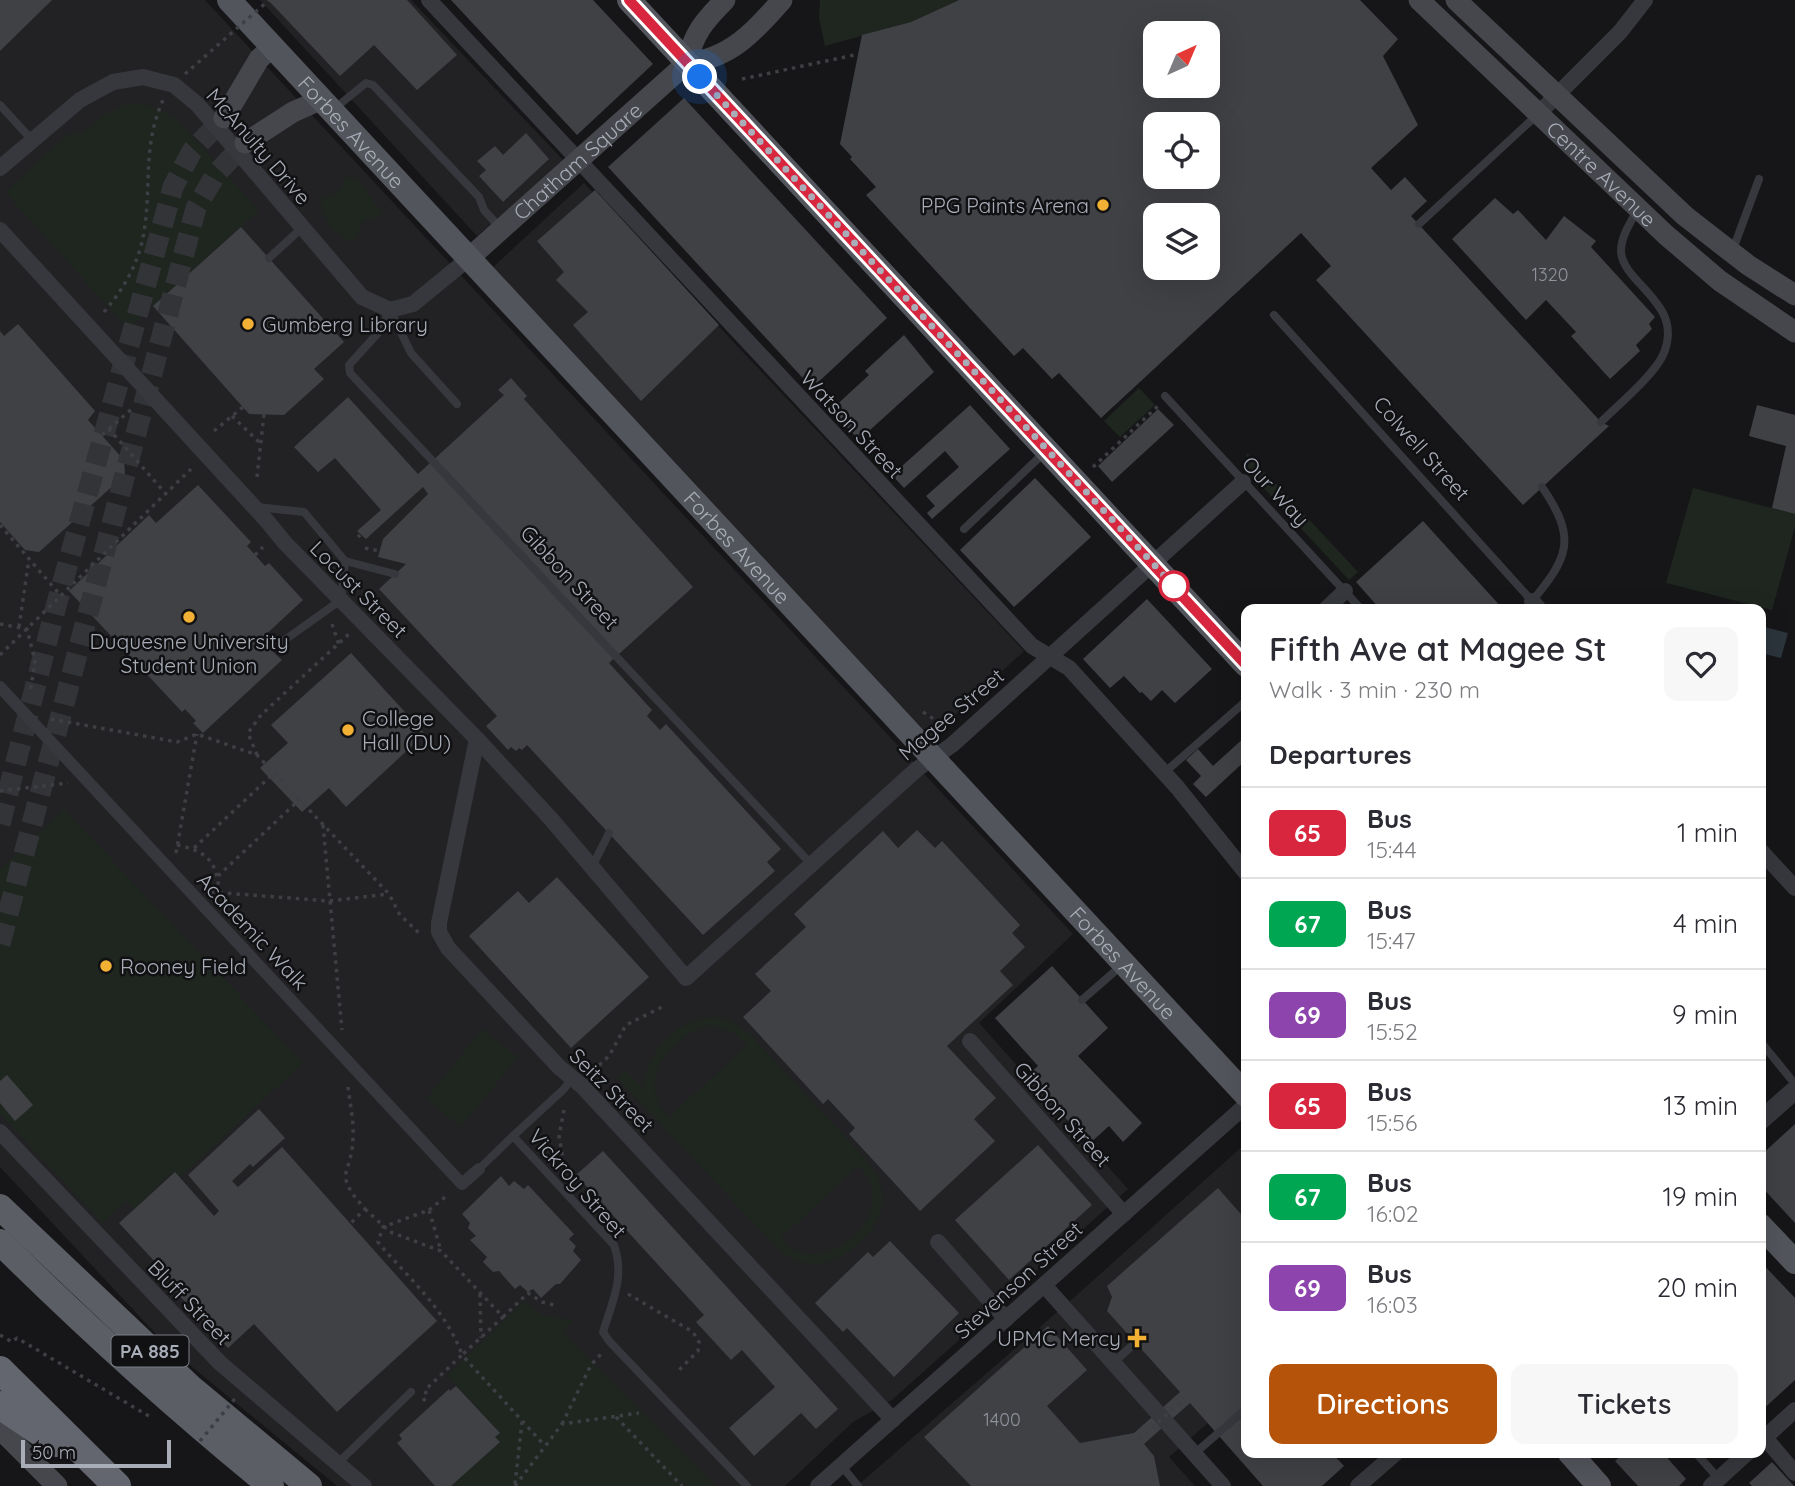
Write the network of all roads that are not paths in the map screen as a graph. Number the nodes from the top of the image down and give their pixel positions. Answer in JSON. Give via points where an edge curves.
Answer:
{"nodes":[{"id":1,"x":229,"y":0,"type":"edge"},
{"id":2,"x":429,"y":0,"type":"edge"},
{"id":3,"x":629,"y":0,"type":"edge"},
{"id":4,"x":725,"y":0,"type":"edge"},
{"id":5,"x":782,"y":0,"type":"edge"},
{"id":6,"x":1419,"y":0,"type":"edge"},
{"id":7,"x":1456,"y":0,"type":"edge"},
{"id":8,"x":1645,"y":0,"type":"edge"},
{"id":9,"x":272,"y":47,"type":"junction"},
{"id":10,"x":687,"y":64,"type":"junction"},
{"id":11,"x":1557,"y":96,"type":"junction"},
{"id":12,"x":326,"y":105,"type":"junction"},
{"id":13,"x":1,"y":109,"type":"edge"},
{"id":14,"x":1539,"y":113,"type":"junction"},
{"id":15,"x":223,"y":118,"type":"tunnel mouth"},
{"id":16,"x":32,"y":140,"type":"junction"},
{"id":17,"x":245,"y":143,"type":"tunnel mouth"},
{"id":18,"x":578,"y":161,"type":"junction"},
{"id":19,"x":0,"y":168,"type":"edge"},
{"id":20,"x":1759,"y":179,"type":"dead end"},
{"id":21,"x":1638,"y":209,"type":"junction"},
{"id":22,"x":1419,"y":224,"type":"dead end"},
{"id":23,"x":303,"y":227,"type":"junction"},
{"id":24,"x":0,"y":230,"type":"edge"},
{"id":25,"x":502,"y":230,"type":"junction"},
{"id":26,"x":1703,"y":249,"type":"junction"},
{"id":27,"x":1732,"y":253,"type":"junction"},
{"id":28,"x":269,"y":258,"type":"dead end"},
{"id":29,"x":468,"y":260,"type":"junction"},
{"id":30,"x":1754,"y":287,"type":"junction"},
{"id":31,"x":1795,"y":295,"type":"edge"},
{"id":32,"x":390,"y":310,"type":"junction"},
{"id":33,"x":1273,"y":315,"type":"dead end"},
{"id":34,"x":1795,"y":332,"type":"edge"},
{"id":35,"x":1164,"y":396,"type":"dead end"},
{"id":36,"x":457,"y":404,"type":"dead end"},
{"id":37,"x":1601,"y":422,"type":"dead end"},
{"id":38,"x":1047,"y":450,"type":"junction"},
{"id":39,"x":1243,"y":482,"type":"junction"},
{"id":40,"x":1542,"y":487,"type":"dead end"},
{"id":41,"x":254,"y":507,"type":"junction"},
{"id":42,"x":964,"y":529,"type":"dead end"},
{"id":43,"x":345,"y":561,"type":"junction"},
{"id":44,"x":1154,"y":564,"type":"junction"},
{"id":45,"x":395,"y":574,"type":"dead end"},
{"id":46,"x":1345,"y":591,"type":"junction"},
{"id":47,"x":341,"y":600,"type":"junction"},
{"id":48,"x":1331,"y":604,"type":"edge"},
{"id":49,"x":1357,"y":604,"type":"edge"},
{"id":50,"x":1534,"y":604,"type":"edge"},
{"id":51,"x":1536,"y":604,"type":"edge"},
{"id":52,"x":279,"y":644,"type":"dead end"},
{"id":53,"x":1050,"y":657,"type":"junction"},
{"id":54,"x":1241,"y":660,"type":"edge"},
{"id":55,"x":0,"y":687,"type":"edge"},
{"id":56,"x":1241,"y":705,"type":"edge"},
{"id":57,"x":477,"y":739,"type":"junction"},
{"id":58,"x":932,"y":759,"type":"junction"},
{"id":59,"x":1164,"y":773,"type":"junction"},
{"id":60,"x":609,"y":833,"type":"dead end"},
{"id":61,"x":1766,"y":857,"type":"edge"},
{"id":62,"x":812,"y":864,"type":"junction"},
{"id":63,"x":592,"y":867,"type":"junction"},
{"id":64,"x":1241,"y":867,"type":"edge"},
{"id":65,"x":1795,"y":888,"type":"edge"},
{"id":66,"x":1124,"y":964,"type":"junction"},
{"id":67,"x":686,"y":978,"type":"joint"},
{"id":68,"x":1082,"y":1000,"type":"dead end"},
{"id":69,"x":970,"y":1041,"type":"dead end"},
{"id":70,"x":1766,"y":1048,"type":"edge"},
{"id":71,"x":572,"y":1078,"type":"junction"},
{"id":72,"x":1795,"y":1084,"type":"edge"},
{"id":73,"x":1241,"y":1090,"type":"edge"},
{"id":74,"x":1795,"y":1090,"type":"edge"},
{"id":75,"x":1241,"y":1109,"type":"edge"},
{"id":76,"x":1766,"y":1116,"type":"edge"},
{"id":77,"x":0,"y":1132,"type":"edge"},
{"id":78,"x":513,"y":1136,"type":"junction"},
{"id":79,"x":479,"y":1169,"type":"joint"},
{"id":80,"x":0,"y":1207,"type":"edge"},
{"id":81,"x":1124,"y":1214,"type":"junction"},
{"id":82,"x":1766,"y":1231,"type":"edge"},
{"id":83,"x":0,"y":1242,"type":"edge"},
{"id":84,"x":937,"y":1242,"type":"dead end"},
{"id":85,"x":1795,"y":1262,"type":"edge"},
{"id":86,"x":1044,"y":1285,"type":"junction"},
{"id":87,"x":1006,"y":1319,"type":"junction"},
{"id":88,"x":1135,"y":1343,"type":"dead end"},
{"id":89,"x":1113,"y":1363,"type":"junction"},
{"id":90,"x":0,"y":1370,"type":"edge"},
{"id":91,"x":411,"y":1392,"type":"dead end"},
{"id":92,"x":0,"y":1405,"type":"edge"},
{"id":93,"x":1795,"y":1410,"type":"edge"},
{"id":94,"x":1241,"y":1413,"type":"edge"},
{"id":95,"x":893,"y":1420,"type":"junction"},
{"id":96,"x":0,"y":1429,"type":"edge"},
{"id":97,"x":1766,"y":1434,"type":"edge"},
{"id":98,"x":1766,"y":1441,"type":"edge"},
{"id":99,"x":1194,"y":1454,"type":"junction"},
{"id":100,"x":1390,"y":1458,"type":"edge"},
{"id":101,"x":1574,"y":1458,"type":"edge"},
{"id":102,"x":1699,"y":1458,"type":"edge"},
{"id":103,"x":1741,"y":1458,"type":"edge"},
{"id":104,"x":337,"y":1464,"type":"junction"},
{"id":105,"x":841,"y":1465,"type":"junction"},
{"id":106,"x":1795,"y":1472,"type":"edge"},
{"id":107,"x":1715,"y":1482,"type":"edge"},
{"id":108,"x":57,"y":1486,"type":"edge"},
{"id":109,"x":116,"y":1486,"type":"edge"},
{"id":110,"x":271,"y":1486,"type":"edge"},
{"id":111,"x":309,"y":1486,"type":"edge"},
{"id":112,"x":364,"y":1486,"type":"edge"},
{"id":113,"x":747,"y":1486,"type":"edge"},
{"id":114,"x":818,"y":1486,"type":"edge"},
{"id":115,"x":858,"y":1486,"type":"edge"},
{"id":116,"x":1223,"y":1486,"type":"edge"},
{"id":117,"x":1358,"y":1486,"type":"edge"},
{"id":118,"x":1599,"y":1486,"type":"edge"}],
"edges":[{"from":1,"to":9,"type":"main road","name":"Forbes Avenue"},
{"from":2,"to":18,"type":"street","name":"Watson Street"},
{"from":3,"to":10,"type":"main road"},
{"from":4,"to":10,"type":"main road","via":[[697,32]]},
{"from":5,"to":10,"type":"main road","via":[[730,51]]},
{"from":6,"to":14,"type":"main road","name":"Centre Avenue"},
{"from":7,"to":11,"type":"main road","name":"Centre Avenue"},
{"from":8,"to":11,"type":"street"},
{"from":9,"to":12,"type":"main road","name":"Forbes Avenue"},
{"from":9,"to":15,"type":"main road","via":[[259,59]]},
{"from":10,"to":18,"type":"main road","name":"Chatham Square"},
{"from":10,"to":38,"type":"main road"},
{"from":11,"to":14,"type":"street"},
{"from":11,"to":26,"type":"main road","name":"Centre Avenue","via":[[1665,197]]},
{"from":12,"to":17,"type":"main road","via":[[293,112]]},
{"from":12,"to":25,"type":"lane","via":[[366,83],[373,85],[479,197]]},
{"from":12,"to":29,"type":"main road","name":"Forbes Avenue"},
{"from":13,"to":16,"type":"lane"},
{"from":14,"to":21,"type":"main road","name":"Centre Avenue"},
{"from":14,"to":22,"type":"lane"},
{"from":16,"to":19,"type":"street","name":"McAnulty Drive"},
{"from":16,"to":23,"type":"street","name":"McAnulty Drive","via":[[79,100],[113,82],[143,77],[174,85],[197,104]]},
{"from":18,"to":25,"type":"main road","name":"Chatham Square"},
{"from":18,"to":53,"type":"street","name":"Watson Street","via":[[1032,646]]},
{"from":20,"to":27,"type":"lane"},
{"from":21,"to":26,"type":"main road","name":"Centre Avenue"},
{"from":21,"to":37,"type":"lane","via":[[1625,234],[1622,255],[1660,308],[1666,321],[1666,346],[1658,364]]},
{"from":23,"to":28,"type":"lane"},
{"from":23,"to":32,"type":"street","name":"McAnulty Drive","via":[[362,297]]},
{"from":24,"to":41,"type":"street","name":"Locust Street"},
{"from":25,"to":29,"type":"main road","name":"Chatham Square"},
{"from":26,"to":27,"type":"main road","name":"Centre Avenue"},
{"from":26,"to":30,"type":"main road","name":"Centre Avenue"},
{"from":27,"to":30,"type":"main road","name":"Centre Avenue"},
{"from":29,"to":32,"type":"street","via":[[413,304]]},
{"from":29,"to":58,"type":"main road","name":"Forbes Avenue"},
{"from":30,"to":31,"type":"main road","name":"Centre Avenue"},
{"from":30,"to":34,"type":"main road","name":"Centre Avenue"},
{"from":32,"to":36,"type":"lane","via":[[411,353]]},
{"from":32,"to":62,"type":"lane","name":"Gibbon Street","via":[[378,333],[349,365],[350,373]]},
{"from":33,"to":50,"type":"lane","name":"Colwell Street"},
{"from":35,"to":39,"type":"lane","name":"Our Way"},
{"from":38,"to":42,"type":"lane"},
{"from":38,"to":44,"type":"main road"},
{"from":39,"to":44,"type":"street","name":"Magee Street"},
{"from":39,"to":46,"type":"lane","name":"Our Way"},
{"from":40,"to":51,"type":"lane","via":[[1561,520],[1565,547]]},
{"from":41,"to":43,"type":"lane","via":[[304,512]]},
{"from":41,"to":47,"type":"street","name":"Locust Street"},
{"from":43,"to":45,"type":"lane"},
{"from":43,"to":47,"type":"lane"},
{"from":44,"to":53,"type":"street","name":"Magee Street"},
{"from":44,"to":54,"type":"main road"},
{"from":46,"to":48,"type":"street"},
{"from":46,"to":49,"type":"lane","name":"Our Way"},
{"from":47,"to":52,"type":"lane"},
{"from":47,"to":57,"type":"street","name":"Locust Street"},
{"from":53,"to":58,"type":"street","name":"Magee Street"},
{"from":53,"to":59,"type":"street","name":"Watson Street","via":[[1069,668]]},
{"from":55,"to":79,"type":"street","name":"Academic Walk","via":[[462,1184]]},
{"from":56,"to":59,"type":"lane"},
{"from":57,"to":63,"type":"street","name":"Locust Street"},
{"from":57,"to":71,"type":"street","name":"Seitz Street","via":[[439,932],[448,948]]},
{"from":58,"to":62,"type":"street","name":"Magee Street"},
{"from":58,"to":66,"type":"main road","name":"Forbes Avenue"},
{"from":59,"to":64,"type":"street","name":"Watson Street"},
{"from":60,"to":63,"type":"lane"},
{"from":61,"to":65,"type":"street"},
{"from":62,"to":67,"type":"street","name":"Magee Street"},
{"from":63,"to":67,"type":"street","name":"Locust Street"},
{"from":66,"to":68,"type":"lane"},
{"from":66,"to":73,"type":"main road","name":"Forbes Avenue"},
{"from":69,"to":81,"type":"street","name":"Gibbon Street"},
{"from":70,"to":72,"type":"lane"},
{"from":71,"to":78,"type":"lane","name":"Vickroy Street"},
{"from":71,"to":95,"type":"street","name":"Seitz Street"},
{"from":74,"to":76,"type":"street"},
{"from":75,"to":81,"type":"street","name":"Stevenson Street"},
{"from":77,"to":104,"type":"street","name":"Bluff Street","via":[[220,1363]]},
{"from":78,"to":79,"type":"lane"},
{"from":78,"to":113,"type":"lane","name":"Vickroy Street","via":[[614,1245],[620,1276],[603,1332],[609,1341]]},
{"from":80,"to":111,"type":"highway","number":"PA 885","via":[[190,1387]]},
{"from":81,"to":86,"type":"street","name":"Stevenson Street"},
{"from":82,"to":85,"type":"main road"},
{"from":83,"to":110,"type":"highway","number":"PA 885","via":[[184,1415]]},
{"from":84,"to":87,"type":"street"},
{"from":86,"to":87,"type":"street","name":"Stevenson Street"},
{"from":86,"to":89,"type":"street"},
{"from":87,"to":95,"type":"street","name":"Stevenson Street"},
{"from":88,"to":89,"type":"lane"},
{"from":89,"to":99,"type":"street"},
{"from":90,"to":109,"type":"highway"},
{"from":91,"to":104,"type":"lane"},
{"from":92,"to":109,"type":"highway"},
{"from":93,"to":97,"type":"street"},
{"from":94,"to":99,"type":"lane"},
{"from":95,"to":105,"type":"street","name":"Stevenson Street"},
{"from":96,"to":108,"type":"main road"},
{"from":98,"to":106,"type":"street"},
{"from":99,"to":116,"type":"street"},
{"from":100,"to":117,"type":"street"},
{"from":101,"to":118,"type":"main road"},
{"from":102,"to":107,"type":"lane"},
{"from":103,"to":107,"type":"street"},
{"from":104,"to":112,"type":"street","name":"Bluff Street"},
{"from":105,"to":114,"type":"street","name":"Stevenson Street"},
{"from":105,"to":115,"type":"lane"}]}
